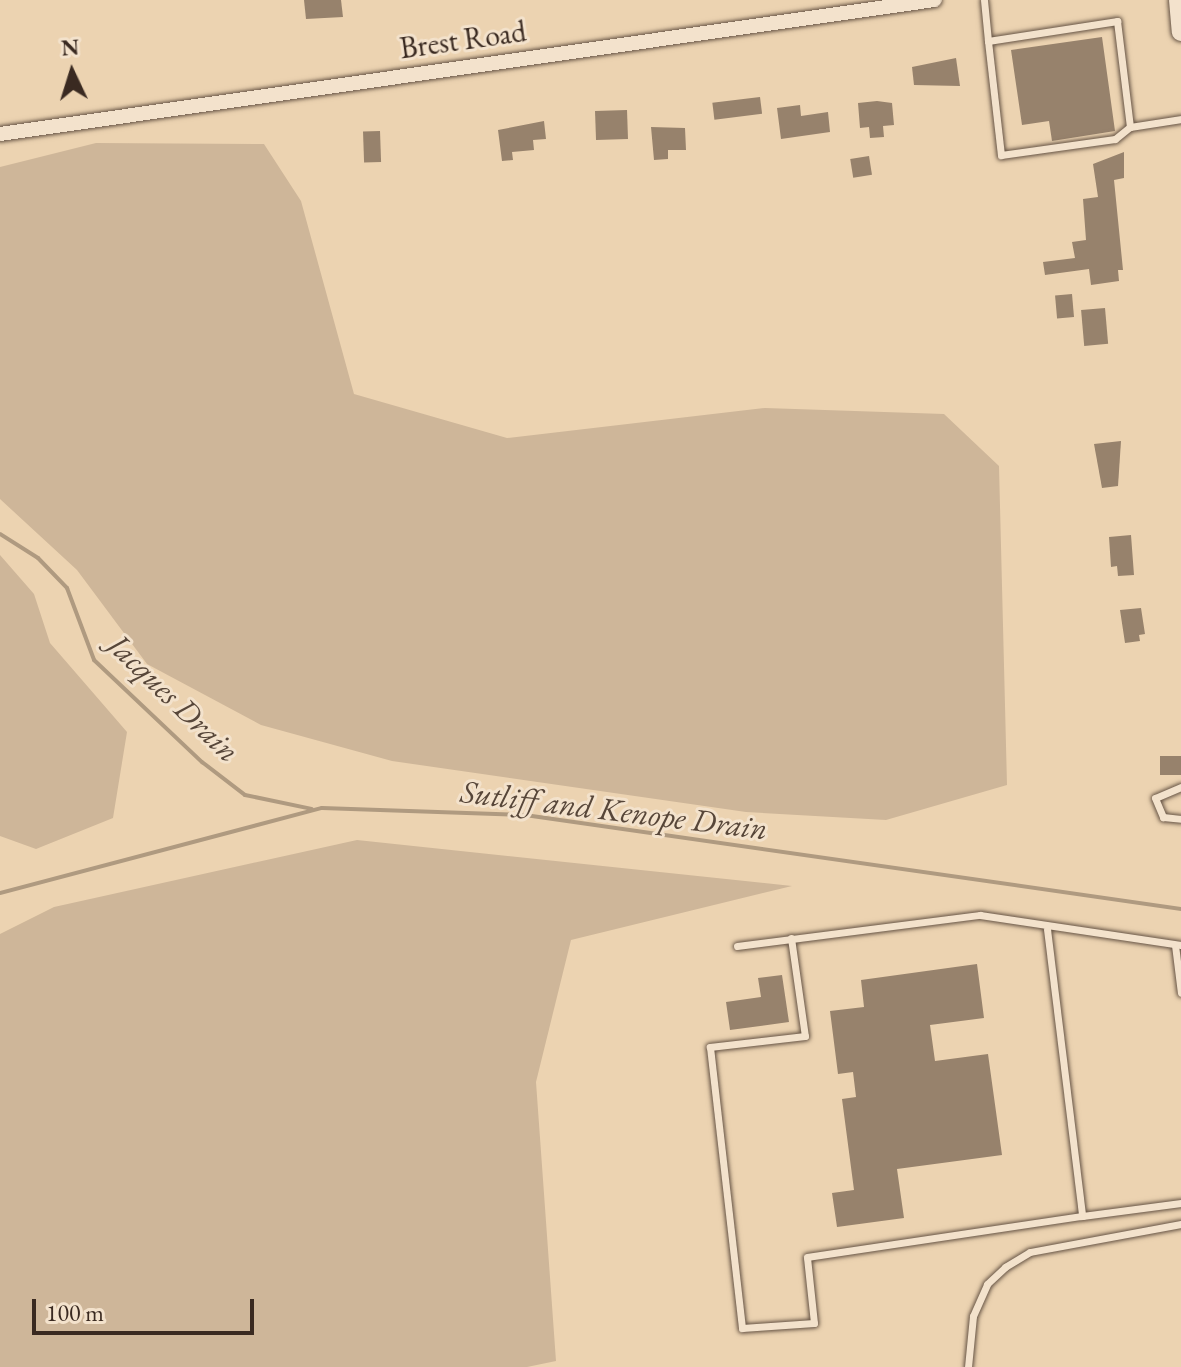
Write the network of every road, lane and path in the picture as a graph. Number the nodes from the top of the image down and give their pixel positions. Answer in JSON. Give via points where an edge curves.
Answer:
{"nodes":[{"id":1,"x":934,"y":0,"type":"edge"},
{"id":2,"x":984,"y":0,"type":"edge"},
{"id":3,"x":1178,"y":0,"type":"edge"},
{"id":4,"x":1181,"y":32,"type":"edge"},
{"id":5,"x":988,"y":41,"type":"junction"},
{"id":6,"x":1181,"y":119,"type":"edge"},
{"id":7,"x":1130,"y":127,"type":"junction"},
{"id":8,"x":0,"y":134,"type":"edge"},
{"id":9,"x":1181,"y":787,"type":"edge"},
{"id":10,"x":1181,"y":819,"type":"edge"},
{"id":11,"x":1047,"y":929,"type":"junction"},
{"id":12,"x":791,"y":938,"type":"junction"},
{"id":13,"x":1178,"y":945,"type":"edge"},
{"id":14,"x":737,"y":946,"type":"dead end"},
{"id":15,"x":1181,"y":993,"type":"edge"},
{"id":16,"x":1181,"y":1203,"type":"edge"},
{"id":17,"x":1082,"y":1216,"type":"junction"},
{"id":18,"x":1181,"y":1224,"type":"edge"},
{"id":19,"x":968,"y":1367,"type":"edge"}],
"edges":[{"from":1,"to":8,"type":"street","name":"Brest Road"},
{"from":2,"to":5,"type":"lane"},
{"from":3,"to":4,"type":"street"},
{"from":5,"to":7,"type":"lane","via":[[1117,21]]},
{"from":5,"to":7,"type":"lane","via":[[1001,155],[1115,139]]},
{"from":6,"to":7,"type":"lane"},
{"from":9,"to":10,"type":"lane","via":[[1155,798],[1163,817]]},
{"from":11,"to":12,"type":"lane","via":[[980,915]]},
{"from":11,"to":13,"type":"lane"},
{"from":11,"to":17,"type":"lane"},
{"from":12,"to":14,"type":"lane"},
{"from":12,"to":17,"type":"lane","via":[[805,1036],[710,1047],[742,1328],[814,1323],[807,1257]]},
{"from":13,"to":15,"type":"lane"},
{"from":16,"to":17,"type":"lane"},
{"from":18,"to":19,"type":"lane","via":[[1030,1252],[1005,1267],[987,1284],[973,1316]]}]}
